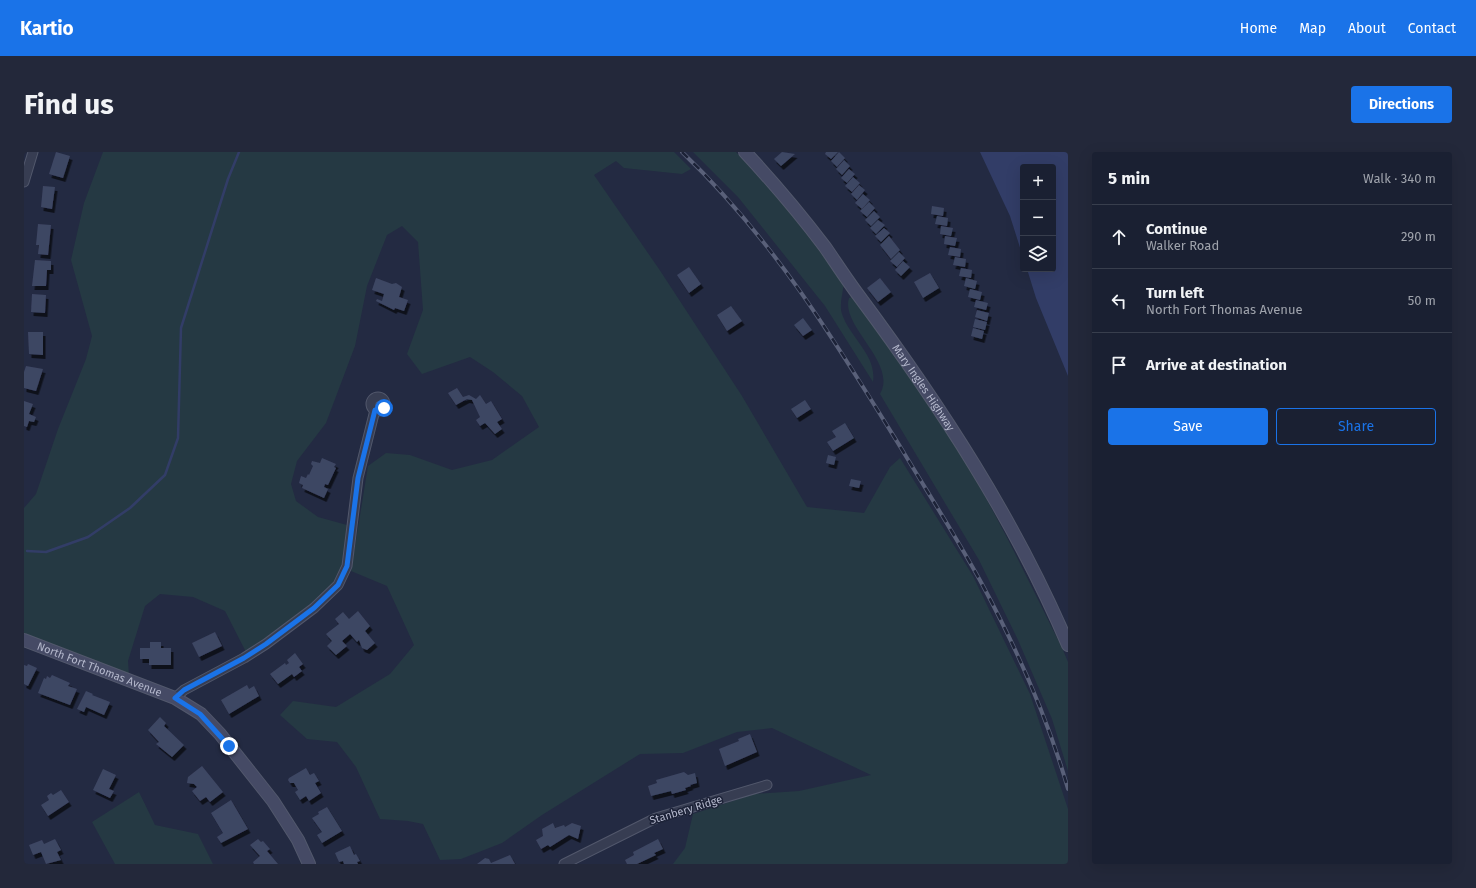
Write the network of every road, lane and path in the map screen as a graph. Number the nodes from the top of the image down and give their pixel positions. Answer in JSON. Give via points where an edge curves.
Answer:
{"nodes":[{"id":1,"x":33,"y":152,"type":"edge"},
{"id":2,"x":745,"y":152,"type":"edge"},
{"id":3,"x":24,"y":182,"type":"edge"},
{"id":4,"x":375,"y":410,"type":"dead end"},
{"id":5,"x":24,"y":640,"type":"edge"},
{"id":6,"x":1068,"y":646,"type":"edge"},
{"id":7,"x":175,"y":698,"type":"junction"},
{"id":8,"x":767,"y":785,"type":"dead end"},
{"id":9,"x":309,"y":864,"type":"edge"},
{"id":10,"x":564,"y":864,"type":"edge"}],
"edges":[{"from":1,"to":3,"type":"street"},
{"from":2,"to":6,"type":"street","name":"Mary Ingles Highway","via":[[796,209],[947,420],[1028,561]]},
{"from":4,"to":7,"type":"street","via":[[358,478],[347,566],[338,585],[314,608],[266,644],[184,690]]},
{"from":5,"to":7,"type":"street","name":"North Fort Thomas Avenue"},
{"from":7,"to":9,"type":"street","name":"North Fort Thomas Avenue","via":[[200,714],[238,757],[289,824]]},
{"from":8,"to":10,"type":"street","name":"Stanbery Ridge","via":[[656,818]]}]}
